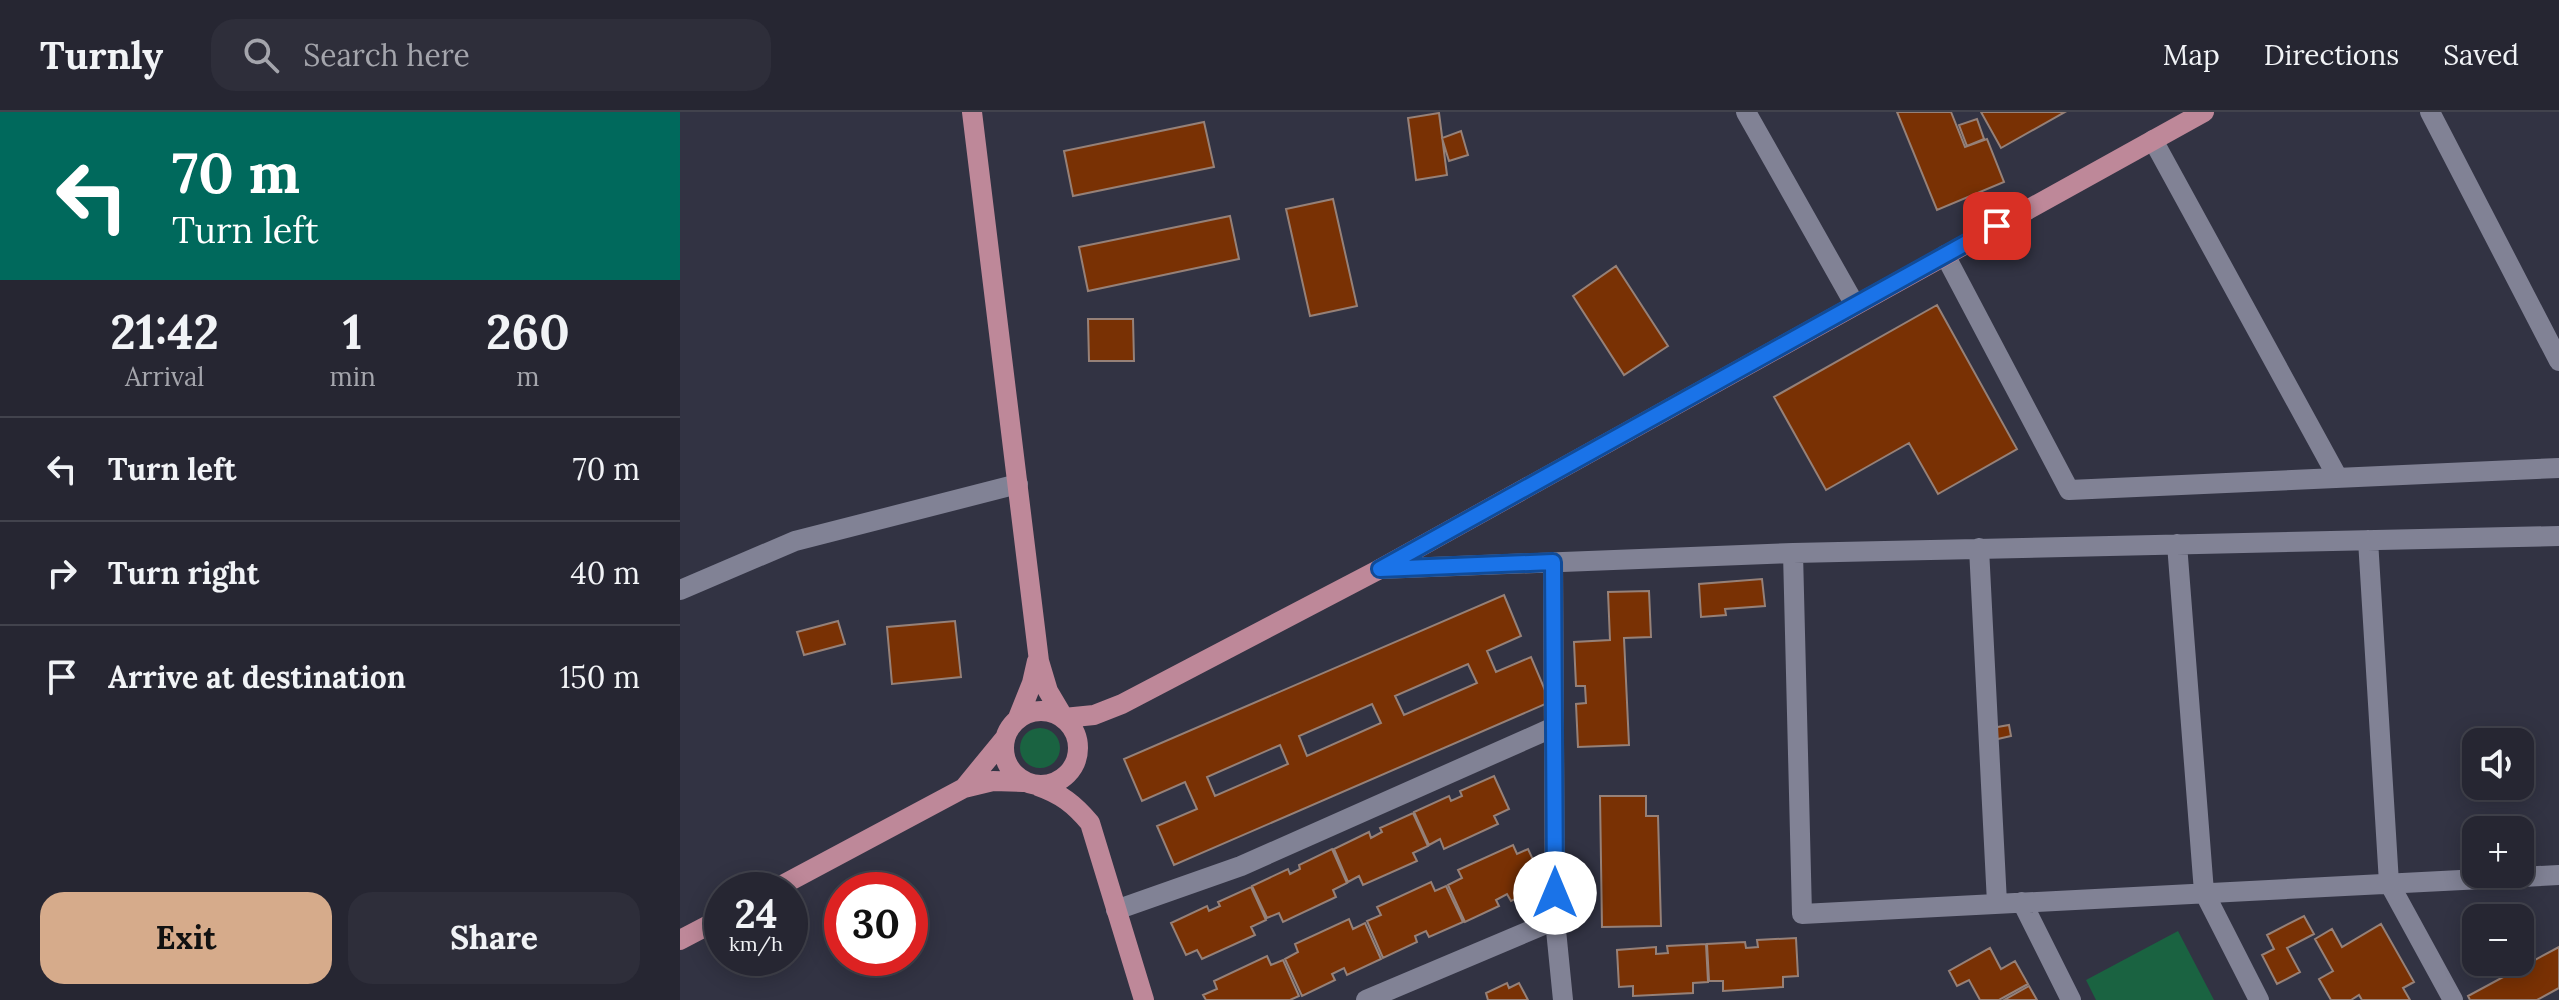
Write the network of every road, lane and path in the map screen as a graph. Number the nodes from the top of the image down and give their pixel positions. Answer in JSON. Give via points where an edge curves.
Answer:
{"nodes":[{"id":1,"x":972,"y":112,"type":"edge"},
{"id":2,"x":1746,"y":112,"type":"edge"},
{"id":3,"x":2204,"y":112,"type":"edge"},
{"id":4,"x":2430,"y":112,"type":"edge"},
{"id":5,"x":2153,"y":140,"type":"junction"},
{"id":6,"x":1945,"y":255,"type":"junction"},
{"id":7,"x":1855,"y":305,"type":"junction"},
{"id":8,"x":2559,"y":361,"type":"edge"},
{"id":9,"x":2559,"y":468,"type":"edge"},
{"id":10,"x":2338,"y":478,"type":"junction"},
{"id":11,"x":1018,"y":484,"type":"junction"},
{"id":12,"x":2559,"y":536,"type":"edge"},
{"id":13,"x":2368,"y":540,"type":"junction"},
{"id":14,"x":2177,"y":544,"type":"junction"},
{"id":15,"x":1979,"y":548,"type":"junction"},
{"id":16,"x":1793,"y":553,"type":"junction"},
{"id":17,"x":1553,"y":562,"type":"junction"},
{"id":18,"x":1380,"y":569,"type":"junction"},
{"id":19,"x":680,"y":590,"type":"edge"},
{"id":20,"x":1038,"y":646,"type":"junction"},
{"id":21,"x":1122,"y":704,"type":"junction"},
{"id":22,"x":1018,"y":718,"type":"junction"},
{"id":23,"x":1064,"y":718,"type":"junction"},
{"id":24,"x":1554,"y":727,"type":"junction"},
{"id":25,"x":1005,"y":738,"type":"junction"},
{"id":26,"x":1078,"y":755,"type":"junction"},
{"id":27,"x":1030,"y":784,"type":"junction"},
{"id":28,"x":964,"y":788,"type":"junction"},
{"id":29,"x":1090,"y":823,"type":"junction"},
{"id":30,"x":807,"y":872,"type":"edge"},
{"id":31,"x":2559,"y":875,"type":"edge"},
{"id":32,"x":2389,"y":883,"type":"junction"},
{"id":33,"x":2204,"y":892,"type":"junction"},
{"id":34,"x":2022,"y":902,"type":"junction"},
{"id":35,"x":1997,"y":903,"type":"junction"},
{"id":36,"x":1116,"y":910,"type":"junction"},
{"id":37,"x":1555,"y":920,"type":"junction"},
{"id":38,"x":704,"y":927,"type":"edge"},
{"id":39,"x":680,"y":940,"type":"edge"},
{"id":40,"x":1144,"y":1000,"type":"edge"},
{"id":41,"x":1366,"y":1000,"type":"edge"},
{"id":42,"x":1563,"y":1000,"type":"edge"},
{"id":43,"x":2071,"y":1000,"type":"edge"},
{"id":44,"x":2259,"y":1000,"type":"edge"},
{"id":45,"x":2453,"y":1000,"type":"edge"}],
"edges":[{"from":1,"to":11,"type":"main road"},
{"from":2,"to":7,"type":"street"},
{"from":3,"to":5,"type":"main road"},
{"from":4,"to":8,"type":"street"},
{"from":5,"to":6,"type":"main road"},
{"from":5,"to":10,"type":"street"},
{"from":6,"to":7,"type":"main road"},
{"from":6,"to":10,"type":"street","via":[[2069,490]]},
{"from":7,"to":18,"type":"main road"},
{"from":9,"to":10,"type":"street"},
{"from":11,"to":19,"type":"street","via":[[795,541]]},
{"from":11,"to":20,"type":"main road"},
{"from":12,"to":13,"type":"street"},
{"from":13,"to":14,"type":"street"},
{"from":13,"to":32,"type":"street"},
{"from":14,"to":15,"type":"street"},
{"from":14,"to":33,"type":"street"},
{"from":15,"to":16,"type":"street"},
{"from":15,"to":35,"type":"street"},
{"from":16,"to":17,"type":"street"},
{"from":16,"to":35,"type":"street","via":[[1802,914]]},
{"from":17,"to":18,"type":"street"},
{"from":17,"to":24,"type":"street"},
{"from":18,"to":21,"type":"main road"},
{"from":20,"to":22,"type":"main road","via":[[1032,683]]},
{"from":20,"to":23,"type":"main road","via":[[1042,676]]},
{"from":21,"to":23,"type":"main road","via":[[1094,715]]},
{"from":21,"to":26,"type":"main road","via":[[1093,728]]},
{"from":22,"to":23,"type":"main road","via":[[1049,711]]},
{"from":22,"to":25,"type":"main road"},
{"from":23,"to":26,"type":"main road","via":[[1076,737]]},
{"from":24,"to":36,"type":"street","via":[[1241,866]]},
{"from":24,"to":37,"type":"street"},
{"from":25,"to":27,"type":"main road","via":[[1006,763]]},
{"from":25,"to":28,"type":"main road"},
{"from":26,"to":27,"type":"main road","via":[[1067,775],[1054,783]]},
{"from":26,"to":29,"type":"main road","via":[[1077,787]]},
{"from":27,"to":28,"type":"main road","via":[[993,781]]},
{"from":27,"to":29,"type":"main road","via":[[1058,793]]},
{"from":28,"to":30,"type":"main road"},
{"from":29,"to":36,"type":"main road"},
{"from":31,"to":32,"type":"street"},
{"from":32,"to":33,"type":"street"},
{"from":32,"to":45,"type":"street"},
{"from":33,"to":34,"type":"street"},
{"from":33,"to":44,"type":"street"},
{"from":34,"to":35,"type":"street"},
{"from":34,"to":43,"type":"street"},
{"from":36,"to":40,"type":"main road"},
{"from":37,"to":41,"type":"street"},
{"from":37,"to":42,"type":"street"},
{"from":38,"to":39,"type":"main road"}]}
